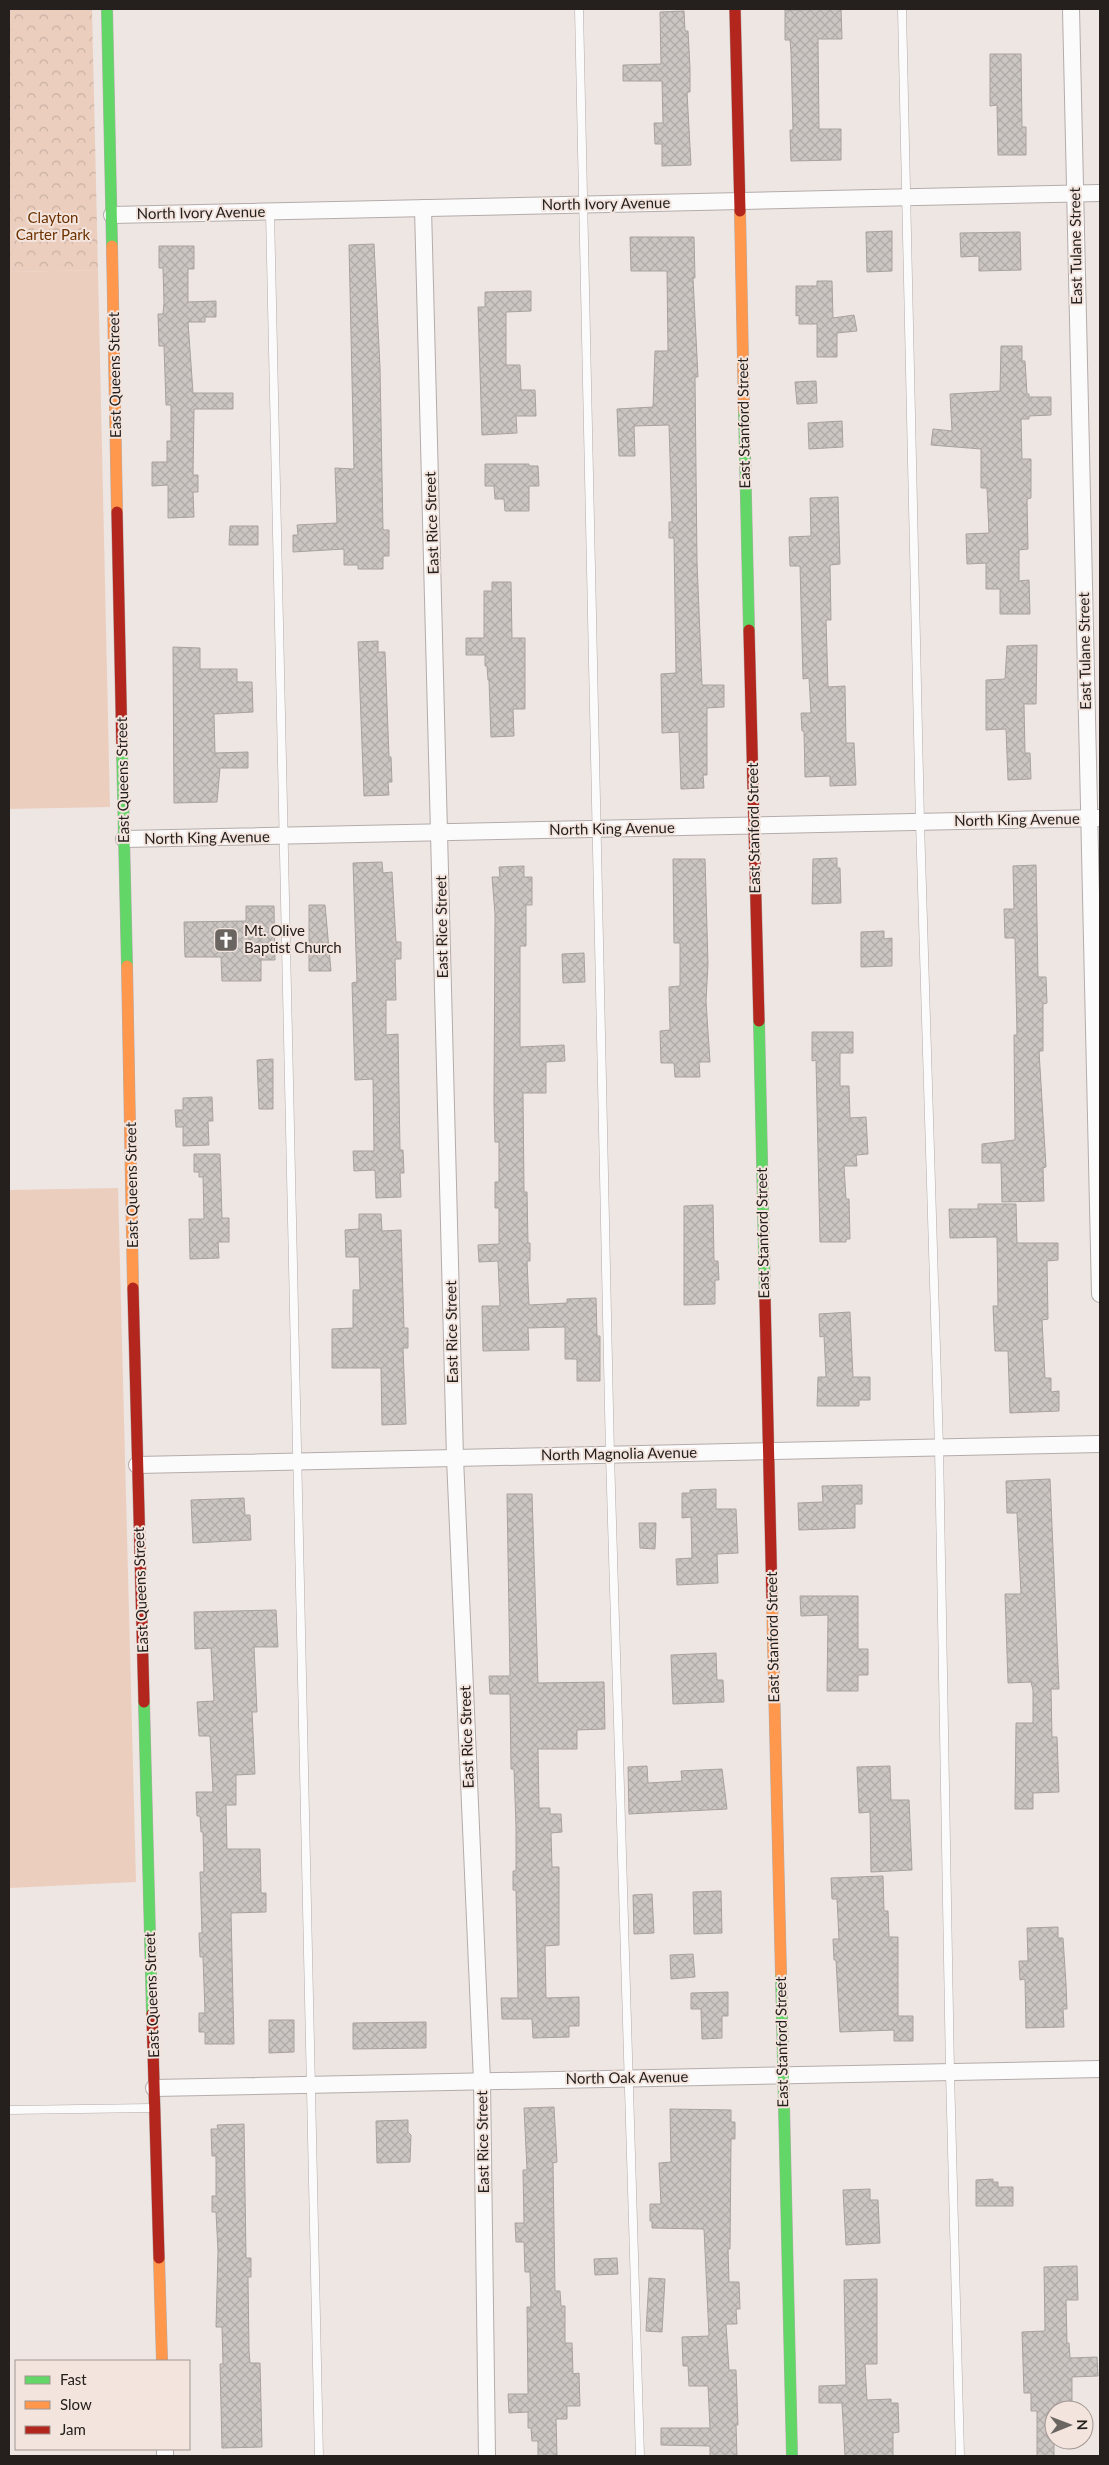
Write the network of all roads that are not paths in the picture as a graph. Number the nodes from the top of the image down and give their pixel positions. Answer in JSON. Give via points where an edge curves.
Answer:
{"nodes":[{"id":1,"x":107,"y":9,"type":"edge"},
{"id":2,"x":579,"y":9,"type":"edge"},
{"id":3,"x":735,"y":9,"type":"edge"},
{"id":4,"x":902,"y":9,"type":"edge"},
{"id":5,"x":1071,"y":9,"type":"edge"},
{"id":6,"x":1075,"y":193,"type":"junction"},
{"id":7,"x":1100,"y":193,"type":"edge"},
{"id":8,"x":908,"y":197,"type":"junction"},
{"id":9,"x":739,"y":201,"type":"junction"},
{"id":10,"x":583,"y":204,"type":"junction"},
{"id":11,"x":424,"y":208,"type":"junction"},
{"id":12,"x":270,"y":212,"type":"junction"},
{"id":13,"x":112,"y":215,"type":"junction"},
{"id":14,"x":1095,"y":818,"type":"edge"},
{"id":15,"x":920,"y":822,"type":"junction"},
{"id":16,"x":754,"y":826,"type":"junction"},
{"id":17,"x":596,"y":829,"type":"junction"},
{"id":18,"x":440,"y":833,"type":"junction"},
{"id":19,"x":282,"y":836,"type":"junction"},
{"id":20,"x":124,"y":839,"type":"junction"},
{"id":21,"x":1100,"y":1294,"type":"edge"},
{"id":22,"x":1100,"y":1444,"type":"edge"},
{"id":23,"x":939,"y":1447,"type":"junction"},
{"id":24,"x":768,"y":1451,"type":"junction"},
{"id":25,"x":610,"y":1455,"type":"junction"},
{"id":26,"x":455,"y":1458,"type":"junction"},
{"id":27,"x":296,"y":1462,"type":"junction"},
{"id":28,"x":137,"y":1465,"type":"junction"},
{"id":29,"x":1100,"y":2069,"type":"edge"},
{"id":30,"x":950,"y":2072,"type":"junction"},
{"id":31,"x":783,"y":2075,"type":"junction"},
{"id":32,"x":630,"y":2078,"type":"junction"},
{"id":33,"x":482,"y":2081,"type":"junction"},
{"id":34,"x":310,"y":2084,"type":"junction"},
{"id":35,"x":154,"y":2088,"type":"junction"},
{"id":36,"x":155,"y":2108,"type":"junction"},
{"id":37,"x":9,"y":2110,"type":"edge"},
{"id":38,"x":162,"y":2360,"type":"edge"},
{"id":39,"x":319,"y":2456,"type":"edge"},
{"id":40,"x":487,"y":2456,"type":"edge"},
{"id":41,"x":640,"y":2456,"type":"edge"},
{"id":42,"x":792,"y":2456,"type":"edge"},
{"id":43,"x":960,"y":2456,"type":"edge"}],
"edges":[{"from":1,"to":13,"type":"street","name":"East Queens Street"},
{"from":2,"to":10,"type":"lane"},
{"from":3,"to":9,"type":"street","name":"East Stanford Street"},
{"from":4,"to":8,"type":"lane"},
{"from":5,"to":6,"type":"street","name":"East Tulane Street"},
{"from":6,"to":7,"type":"street","name":"North Ivory Avenue"},
{"from":6,"to":8,"type":"street","name":"North Ivory Avenue"},
{"from":6,"to":14,"type":"street","name":"East Tulane Street"},
{"from":8,"to":9,"type":"street","name":"North Ivory Avenue"},
{"from":8,"to":15,"type":"lane"},
{"from":9,"to":10,"type":"street","name":"North Ivory Avenue"},
{"from":9,"to":16,"type":"street","name":"East Stanford Street"},
{"from":10,"to":11,"type":"street","name":"North Ivory Avenue"},
{"from":10,"to":17,"type":"lane"},
{"from":11,"to":12,"type":"street","name":"North Ivory Avenue"},
{"from":11,"to":18,"type":"street","name":"East Rice Street"},
{"from":12,"to":13,"type":"street","name":"North Ivory Avenue"},
{"from":12,"to":19,"type":"lane"},
{"from":13,"to":20,"type":"street","name":"East Queens Street"},
{"from":14,"to":15,"type":"street","name":"North King Avenue"},
{"from":14,"to":21,"type":"street","name":"East Tulane Street"},
{"from":15,"to":16,"type":"street","name":"North King Avenue"},
{"from":15,"to":23,"type":"lane"},
{"from":16,"to":17,"type":"street","name":"North King Avenue"},
{"from":16,"to":24,"type":"street","name":"East Stanford Street"},
{"from":17,"to":18,"type":"street","name":"North King Avenue"},
{"from":17,"to":25,"type":"lane"},
{"from":18,"to":19,"type":"street","name":"North King Avenue"},
{"from":18,"to":26,"type":"street","name":"East Rice Street"},
{"from":19,"to":20,"type":"street","name":"North King Avenue"},
{"from":19,"to":27,"type":"lane"},
{"from":20,"to":28,"type":"street","name":"East Queens Street"},
{"from":22,"to":23,"type":"street","name":"North Magnolia Avenue"},
{"from":23,"to":24,"type":"street","name":"North Magnolia Avenue"},
{"from":23,"to":30,"type":"lane"},
{"from":24,"to":25,"type":"street","name":"North Magnolia Avenue"},
{"from":24,"to":31,"type":"street","name":"East Stanford Street"},
{"from":25,"to":26,"type":"street","name":"North Magnolia Avenue"},
{"from":25,"to":32,"type":"lane"},
{"from":26,"to":27,"type":"street","name":"North Magnolia Avenue"},
{"from":26,"to":33,"type":"street","name":"East Rice Street"},
{"from":27,"to":28,"type":"street","name":"North Magnolia Avenue"},
{"from":27,"to":34,"type":"lane"},
{"from":28,"to":35,"type":"street","name":"East Queens Street"},
{"from":29,"to":30,"type":"street","name":"North Oak Avenue"},
{"from":30,"to":31,"type":"street","name":"North Oak Avenue"},
{"from":30,"to":43,"type":"lane"},
{"from":31,"to":32,"type":"street","name":"North Oak Avenue"},
{"from":31,"to":42,"type":"street","name":"East Stanford Street"},
{"from":32,"to":33,"type":"street","name":"North Oak Avenue"},
{"from":32,"to":41,"type":"lane"},
{"from":33,"to":34,"type":"street","name":"North Oak Avenue"},
{"from":33,"to":40,"type":"street","name":"East Rice Street"},
{"from":34,"to":35,"type":"street","name":"North Oak Avenue"},
{"from":34,"to":39,"type":"lane"},
{"from":35,"to":36,"type":"street","name":"East Queens Street"},
{"from":36,"to":37,"type":"lane"},
{"from":36,"to":38,"type":"street","name":"East Queens Street"}]}
